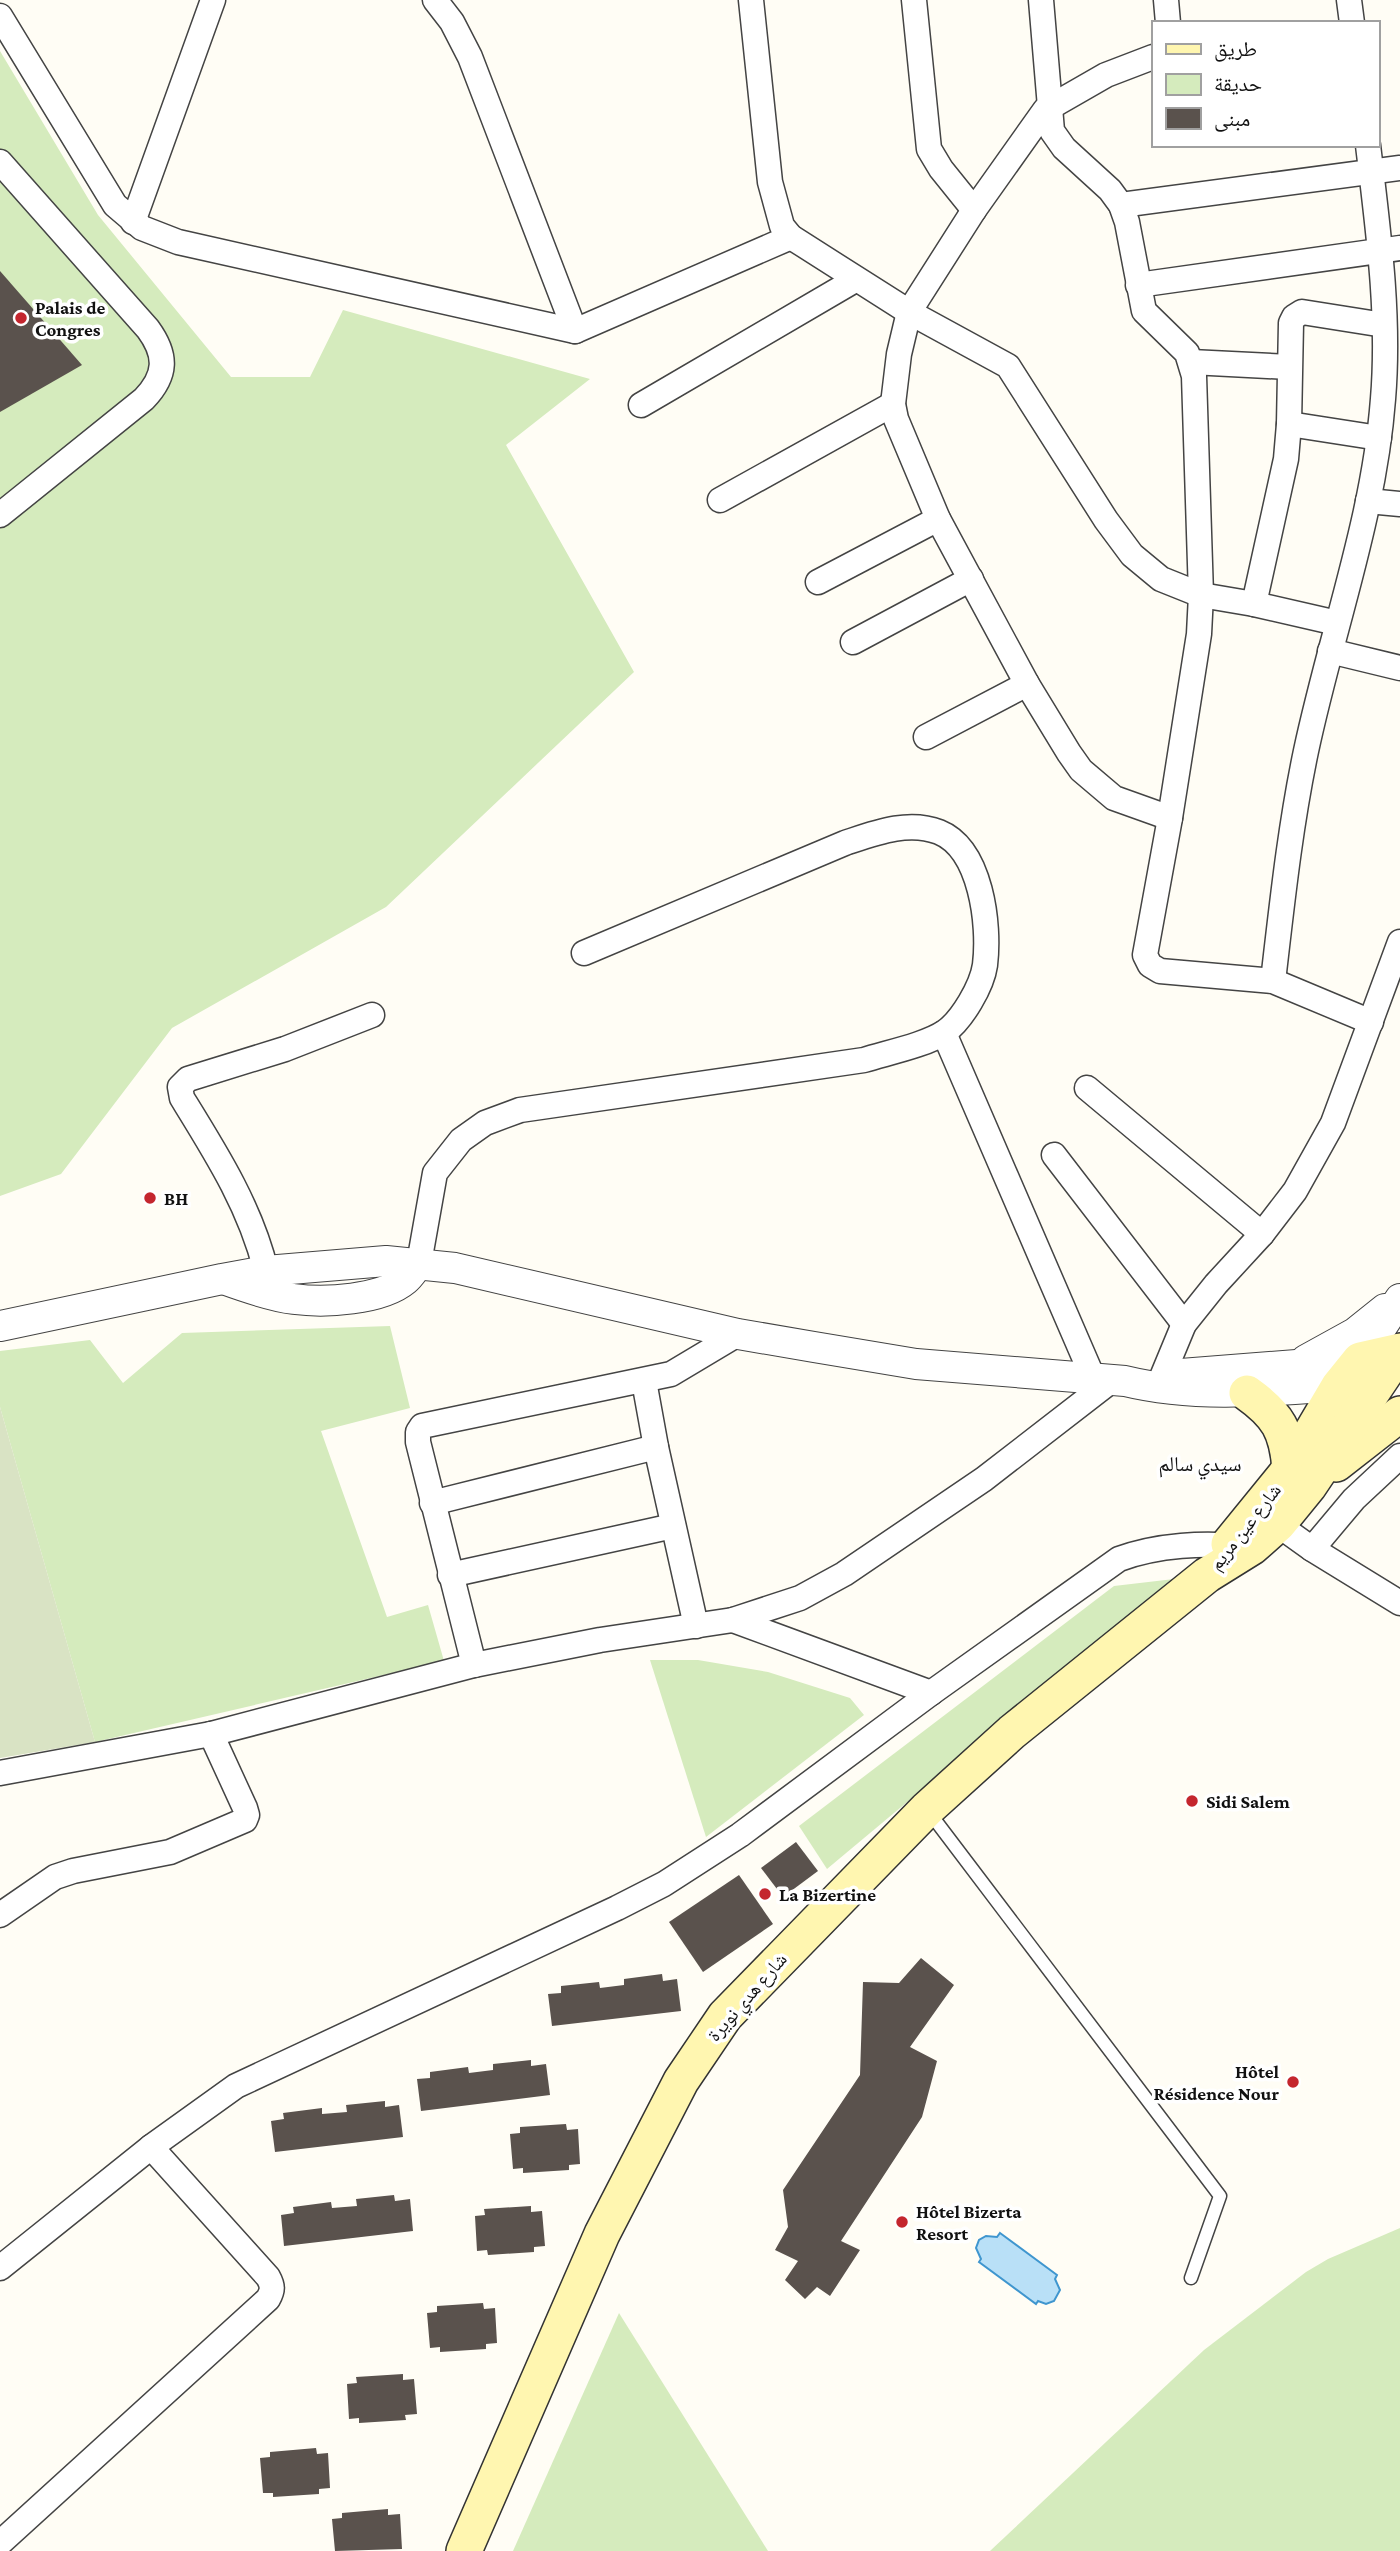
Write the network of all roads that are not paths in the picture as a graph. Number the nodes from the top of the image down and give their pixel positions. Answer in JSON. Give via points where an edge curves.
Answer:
{"nodes":[{"id":1,"x":213,"y":0,"type":"edge"},
{"id":2,"x":435,"y":0,"type":"edge"},
{"id":3,"x":751,"y":0,"type":"edge"},
{"id":4,"x":914,"y":0,"type":"edge"},
{"id":5,"x":1041,"y":0,"type":"edge"},
{"id":6,"x":1166,"y":0,"type":"edge"},
{"id":7,"x":1349,"y":0,"type":"edge"},
{"id":8,"x":455,"y":11,"type":"edge"},
{"id":9,"x":0,"y":16,"type":"edge"},
{"id":10,"x":1168,"y":21,"type":"edge"},
{"id":11,"x":1352,"y":21,"type":"edge"},
{"id":12,"x":1152,"y":58,"type":"edge"},
{"id":13,"x":1050,"y":105,"type":"junction"},
{"id":14,"x":1367,"y":147,"type":"edge"},
{"id":15,"x":0,"y":162,"type":"edge"},
{"id":16,"x":1400,"y":168,"type":"edge"},
{"id":17,"x":1371,"y":173,"type":"junction"},
{"id":18,"x":1121,"y":205,"type":"junction"},
{"id":19,"x":974,"y":210,"type":"junction"},
{"id":20,"x":133,"y":222,"type":"junction"},
{"id":21,"x":791,"y":237,"type":"junction"},
{"id":22,"x":1390,"y":250,"type":"edge"},
{"id":23,"x":855,"y":280,"type":"junction"},
{"id":24,"x":1138,"y":285,"type":"junction"},
{"id":25,"x":909,"y":312,"type":"junction"},
{"id":26,"x":1384,"y":325,"type":"junction"},
{"id":27,"x":575,"y":331,"type":"junction"},
{"id":28,"x":1392,"y":360,"type":"edge"},
{"id":29,"x":1191,"y":362,"type":"junction"},
{"id":30,"x":1289,"y":367,"type":"junction"},
{"id":31,"x":893,"y":404,"type":"junction"},
{"id":32,"x":641,"y":405,"type":"dead end"},
{"id":33,"x":1289,"y":424,"type":"junction"},
{"id":34,"x":1379,"y":438,"type":"junction"},
{"id":35,"x":720,"y":500,"type":"dead end"},
{"id":36,"x":1368,"y":501,"type":"junction"},
{"id":37,"x":1400,"y":505,"type":"edge"},
{"id":38,"x":0,"y":515,"type":"edge"},
{"id":39,"x":938,"y":519,"type":"junction"},
{"id":40,"x":971,"y":579,"type":"junction"},
{"id":41,"x":818,"y":582,"type":"dead end"},
{"id":42,"x":1201,"y":595,"type":"junction"},
{"id":43,"x":1254,"y":604,"type":"junction"},
{"id":44,"x":1338,"y":623,"type":"junction"},
{"id":45,"x":853,"y":642,"type":"dead end"},
{"id":46,"x":1330,"y":651,"type":"junction"},
{"id":47,"x":1400,"y":668,"type":"edge"},
{"id":48,"x":1027,"y":684,"type":"junction"},
{"id":49,"x":926,"y":737,"type":"dead end"},
{"id":50,"x":1170,"y":818,"type":"junction"},
{"id":51,"x":1400,"y":942,"type":"edge"},
{"id":52,"x":584,"y":953,"type":"dead end"},
{"id":53,"x":1273,"y":981,"type":"junction"},
{"id":54,"x":372,"y":1015,"type":"dead end"},
{"id":55,"x":1371,"y":1022,"type":"junction"},
{"id":56,"x":944,"y":1033,"type":"junction"},
{"id":57,"x":1087,"y":1088,"type":"dead end"},
{"id":58,"x":1054,"y":1155,"type":"dead end"},
{"id":59,"x":1262,"y":1234,"type":"junction"},
{"id":60,"x":419,"y":1263,"type":"junction"},
{"id":61,"x":266,"y":1271,"type":"junction"},
{"id":62,"x":222,"y":1279,"type":"junction"},
{"id":63,"x":1400,"y":1296,"type":"edge"},
{"id":64,"x":1184,"y":1324,"type":"junction"},
{"id":65,"x":0,"y":1326,"type":"edge"},
{"id":66,"x":738,"y":1334,"type":"junction"},
{"id":67,"x":1383,"y":1364,"type":"edge"},
{"id":68,"x":1294,"y":1366,"type":"junction"},
{"id":69,"x":1111,"y":1380,"type":"junction"},
{"id":70,"x":644,"y":1381,"type":"junction"},
{"id":71,"x":1160,"y":1382,"type":"junction"},
{"id":72,"x":1247,"y":1393,"type":"junction"},
{"id":73,"x":1400,"y":1414,"type":"edge"},
{"id":74,"x":656,"y":1447,"type":"junction"},
{"id":75,"x":1400,"y":1456,"type":"edge"},
{"id":76,"x":1300,"y":1478,"type":"junction"},
{"id":77,"x":432,"y":1503,"type":"junction"},
{"id":78,"x":1267,"y":1517,"type":"junction"},
{"id":79,"x":673,"y":1526,"type":"junction"},
{"id":80,"x":1240,"y":1546,"type":"junction"},
{"id":81,"x":1312,"y":1549,"type":"junction"},
{"id":82,"x":450,"y":1575,"type":"junction"},
{"id":83,"x":1207,"y":1575,"type":"joint"},
{"id":84,"x":1400,"y":1603,"type":"edge"},
{"id":85,"x":733,"y":1620,"type":"junction"},
{"id":86,"x":696,"y":1626,"type":"junction"},
{"id":87,"x":474,"y":1665,"type":"junction"},
{"id":88,"x":931,"y":1693,"type":"junction"},
{"id":89,"x":211,"y":1734,"type":"junction"},
{"id":90,"x":0,"y":1773,"type":"edge"},
{"id":91,"x":927,"y":1808,"type":"junction"},
{"id":92,"x":0,"y":1915,"type":"edge"},
{"id":93,"x":151,"y":2147,"type":"junction"},
{"id":94,"x":3,"y":2258,"type":"edge"},
{"id":95,"x":1191,"y":2278,"type":"dead end"},
{"id":96,"x":0,"y":2543,"type":"edge"},
{"id":97,"x":464,"y":2551,"type":"edge"}],
"edges":[{"from":1,"to":20,"type":"street"},
{"from":2,"to":8,"type":"street"},
{"from":3,"to":21,"type":"street","via":[[770,182],[779,218]]},
{"from":4,"to":19,"type":"street","via":[[929,149]]},
{"from":5,"to":13,"type":"street"},
{"from":6,"to":10,"type":"street"},
{"from":7,"to":11,"type":"street"},
{"from":8,"to":27,"type":"street"},
{"from":9,"to":20,"type":"street","via":[[106,192]]},
{"from":12,"to":13,"type":"street","via":[[1107,75]]},
{"from":13,"to":18,"type":"street","via":[[1052,131],[1058,140]]},
{"from":13,"to":19,"type":"street"},
{"from":14,"to":17,"type":"street"},
{"from":15,"to":38,"type":"street","via":[[148,329],[158,342],[163,361],[153,390],[144,399]]},
{"from":16,"to":17,"type":"street"},
{"from":17,"to":18,"type":"street"},
{"from":17,"to":22,"type":"street"},
{"from":18,"to":24,"type":"street"},
{"from":19,"to":25,"type":"street"},
{"from":20,"to":27,"type":"street","via":[[178,242]]},
{"from":21,"to":23,"type":"street"},
{"from":21,"to":27,"type":"street"},
{"from":22,"to":24,"type":"street"},
{"from":22,"to":26,"type":"street"},
{"from":23,"to":25,"type":"street"},
{"from":23,"to":32,"type":"street"},
{"from":24,"to":29,"type":"street","via":[[1144,311]]},
{"from":25,"to":31,"type":"street"},
{"from":25,"to":42,"type":"street","via":[[1008,366],[1132,555],[1161,579]]},
{"from":26,"to":28,"type":"street"},
{"from":26,"to":30,"type":"street","via":[[1297,314],[1291,323]]},
{"from":28,"to":34,"type":"street"},
{"from":29,"to":30,"type":"street"},
{"from":29,"to":42,"type":"street"},
{"from":30,"to":33,"type":"street"},
{"from":31,"to":35,"type":"street"},
{"from":31,"to":39,"type":"street"},
{"from":33,"to":34,"type":"street"},
{"from":33,"to":43,"type":"street","via":[[1286,459]]},
{"from":34,"to":36,"type":"street"},
{"from":36,"to":37,"type":"street"},
{"from":36,"to":44,"type":"street"},
{"from":39,"to":40,"type":"street"},
{"from":39,"to":41,"type":"street"},
{"from":40,"to":45,"type":"street"},
{"from":40,"to":48,"type":"street"},
{"from":42,"to":43,"type":"street"},
{"from":42,"to":50,"type":"street","via":[[1196,665]]},
{"from":43,"to":44,"type":"street"},
{"from":44,"to":46,"type":"street"},
{"from":46,"to":47,"type":"street"},
{"from":46,"to":53,"type":"street","via":[[1287,852]]},
{"from":48,"to":49,"type":"street"},
{"from":48,"to":50,"type":"street","via":[[1081,770],[1098,786],[1114,798]]},
{"from":50,"to":53,"type":"street","via":[[1145,954],[1150,965],[1170,974]]},
{"from":51,"to":55,"type":"street"},
{"from":52,"to":56,"type":"street","via":[[845,842],[881,830],[910,827],[937,831],[956,841],[970,860],[983,908],[985,939],[985,967],[974,996]]},
{"from":53,"to":55,"type":"street"},
{"from":54,"to":61,"type":"street","via":[[285,1049],[188,1079],[180,1087],[247,1211]]},
{"from":55,"to":59,"type":"street","via":[[1333,1123],[1295,1191]]},
{"from":56,"to":60,"type":"street","via":[[864,1060],[520,1110],[485,1123],[461,1140],[435,1173]]},
{"from":56,"to":69,"type":"street"},
{"from":57,"to":59,"type":"street"},
{"from":58,"to":64,"type":"street"},
{"from":59,"to":64,"type":"street"},
{"from":60,"to":61,"type":"street"},
{"from":60,"to":62,"type":"street","via":[[408,1278],[388,1289],[334,1299],[266,1294]]},
{"from":60,"to":66,"type":"street"},
{"from":61,"to":62,"type":"street"},
{"from":62,"to":65,"type":"street"},
{"from":63,"to":67,"type":"street","name":"شارع عين مريم"},
{"from":63,"to":68,"type":"street","via":[[1355,1333]]},
{"from":64,"to":71,"type":"street"},
{"from":66,"to":69,"type":"street","via":[[916,1364]]},
{"from":66,"to":70,"type":"street","via":[[671,1374]]},
{"from":67,"to":68,"type":"street"},
{"from":67,"to":72,"type":"street"},
{"from":67,"to":76,"type":"main road","name":"شارع عين مريم"},
{"from":68,"to":71,"type":"street"},
{"from":69,"to":71,"type":"street"},
{"from":69,"to":85,"type":"street","via":[[984,1479],[844,1574],[800,1598]]},
{"from":70,"to":74,"type":"street"},
{"from":70,"to":77,"type":"street","via":[[422,1426],[418,1442]]},
{"from":71,"to":72,"type":"street"},
{"from":72,"to":76,"type":"main road","via":[[1266,1406],[1280,1424]]},
{"from":73,"to":76,"type":"main road"},
{"from":74,"to":77,"type":"street"},
{"from":74,"to":79,"type":"street"},
{"from":75,"to":81,"type":"street","via":[[1354,1499]]},
{"from":76,"to":78,"type":"main road","name":"شارع عين مريم"},
{"from":77,"to":82,"type":"street"},
{"from":78,"to":80,"type":"main road","name":"شارع عين مريم"},
{"from":78,"to":81,"type":"street"},
{"from":79,"to":82,"type":"street"},
{"from":79,"to":86,"type":"street"},
{"from":80,"to":83,"type":"main road","name":"شارع عين مريم"},
{"from":80,"to":88,"type":"street","via":[[1160,1548],[1119,1559]]},
{"from":81,"to":84,"type":"street"},
{"from":82,"to":87,"type":"street"},
{"from":83,"to":91,"type":"main road","name":"شارع هدي نويرة","via":[[1012,1732]]},
{"from":85,"to":86,"type":"street"},
{"from":85,"to":88,"type":"street"},
{"from":86,"to":87,"type":"street"},
{"from":87,"to":89,"type":"street"},
{"from":88,"to":93,"type":"street","via":[[740,1835],[664,1884],[236,2086]]},
{"from":89,"to":90,"type":"street"},
{"from":89,"to":92,"type":"street","via":[[245,1808],[244,1820],[170,1852],[55,1877]]},
{"from":91,"to":95,"type":"lane","via":[[1220,2196]]},
{"from":91,"to":97,"type":"main road","name":"شارع هدي نويرة","via":[[724,2016],[681,2081],[602,2234]]},
{"from":93,"to":94,"type":"street"},
{"from":93,"to":96,"type":"street","via":[[268,2277],[272,2291]]}]}
